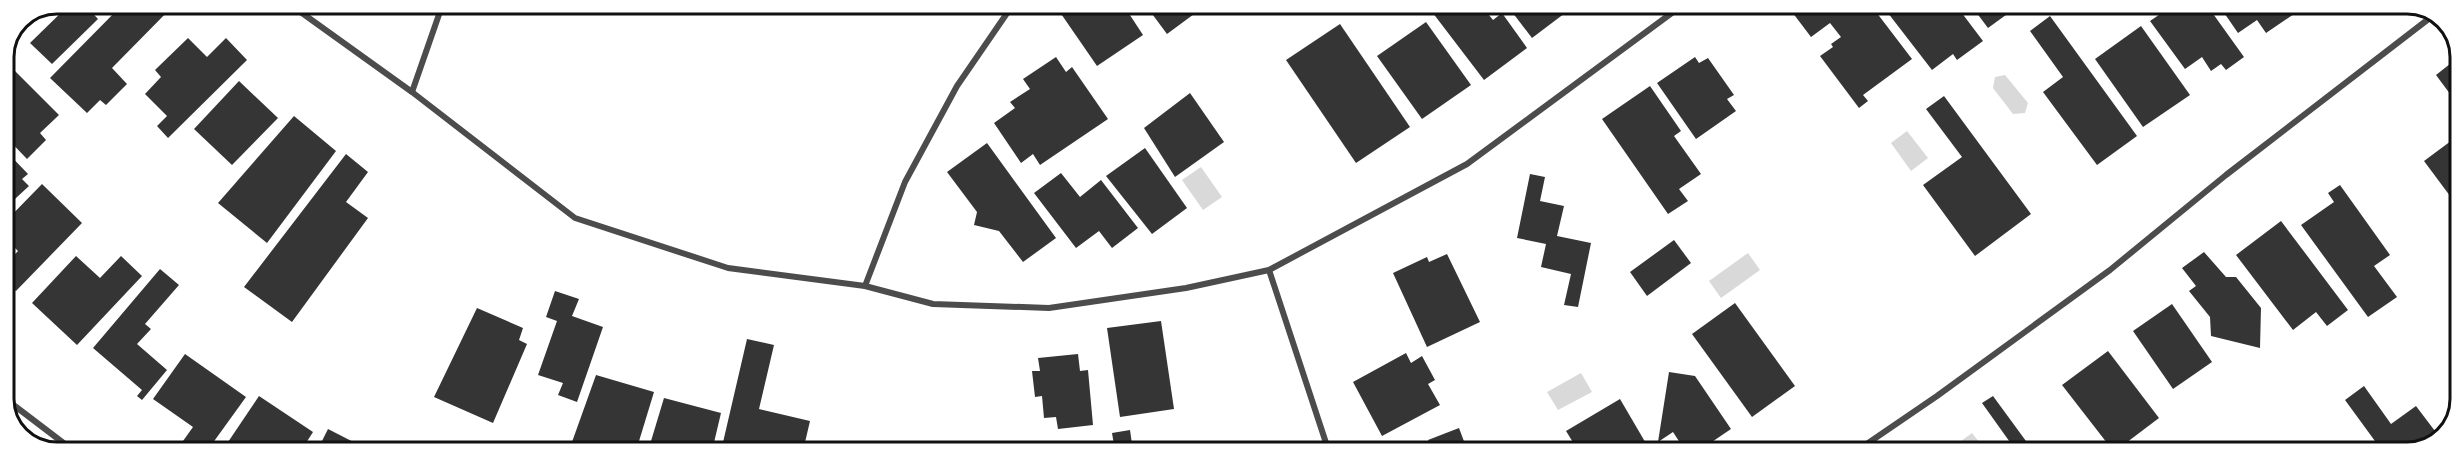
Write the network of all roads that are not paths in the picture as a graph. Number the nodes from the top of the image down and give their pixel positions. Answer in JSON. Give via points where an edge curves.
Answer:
{"nodes":[{"id":1,"x":303,"y":14,"type":"edge"},
{"id":2,"x":439,"y":14,"type":"edge"},
{"id":3,"x":1006,"y":14,"type":"edge"},
{"id":4,"x":1670,"y":14,"type":"edge"},
{"id":5,"x":2428,"y":19,"type":"edge"},
{"id":6,"x":412,"y":92,"type":"junction"},
{"id":7,"x":1269,"y":270,"type":"junction"},
{"id":8,"x":865,"y":286,"type":"junction"},
{"id":9,"x":14,"y":406,"type":"edge"},
{"id":10,"x":61,"y":441,"type":"edge"},
{"id":11,"x":1325,"y":441,"type":"edge"},
{"id":12,"x":1871,"y":441,"type":"edge"}],
"edges":[{"from":1,"to":6,"type":"street"},
{"from":2,"to":6,"type":"street"},
{"from":3,"to":8,"type":"street","via":[[957,86],[904,182]]},
{"from":4,"to":7,"type":"street","via":[[1467,164]]},
{"from":5,"to":12,"type":"street","via":[[2110,270]]},
{"from":6,"to":8,"type":"street","via":[[575,218],[729,268]]},
{"from":7,"to":8,"type":"street","via":[[1186,288],[1049,308],[933,304]]},
{"from":7,"to":11,"type":"street"},
{"from":9,"to":10,"type":"street"}]}
